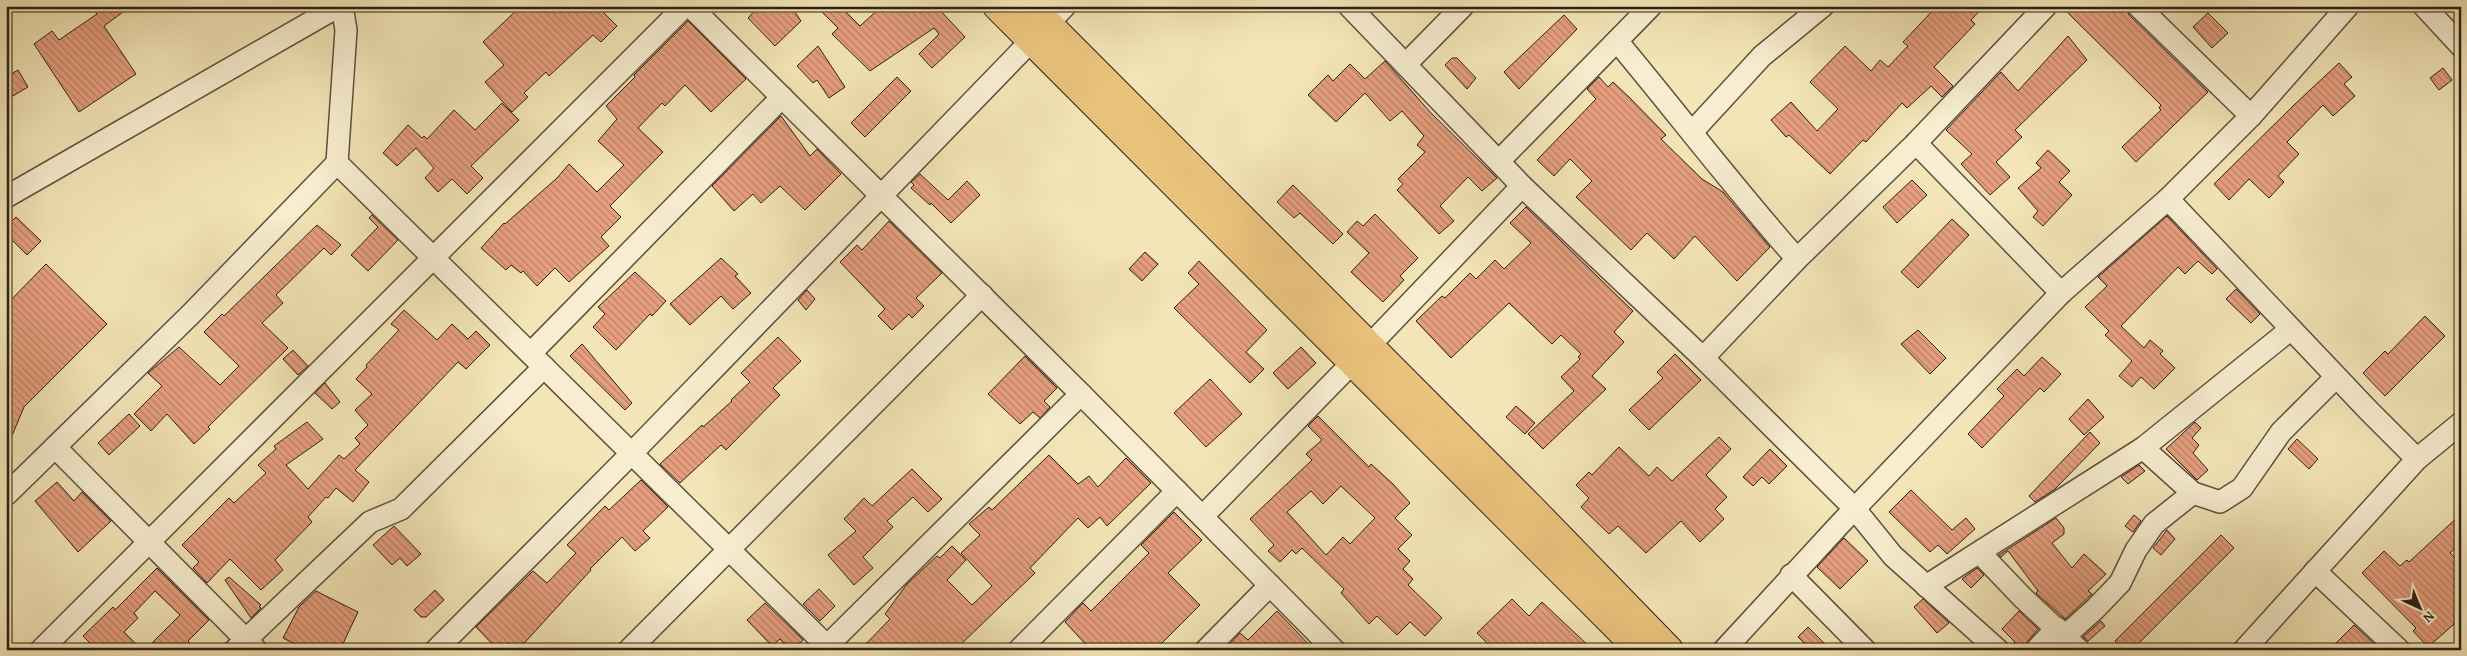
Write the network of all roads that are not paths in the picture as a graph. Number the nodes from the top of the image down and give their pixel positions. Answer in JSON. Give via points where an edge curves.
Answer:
{"nodes":[{"id":1,"x":340,"y":6,"type":"edge"},
{"id":2,"x":685,"y":6,"type":"edge"},
{"id":3,"x":690,"y":6,"type":"edge"},
{"id":4,"x":998,"y":6,"type":"edge"},
{"id":5,"x":1349,"y":6,"type":"edge"},
{"id":6,"x":1463,"y":6,"type":"edge"},
{"id":7,"x":1650,"y":6,"type":"edge"},
{"id":8,"x":1823,"y":6,"type":"edge"},
{"id":9,"x":2046,"y":6,"type":"edge"},
{"id":10,"x":2138,"y":6,"type":"edge"},
{"id":11,"x":2348,"y":6,"type":"edge"},
{"id":12,"x":2424,"y":6,"type":"edge"},
{"id":13,"x":1043,"y":19,"type":"edge"},
{"id":14,"x":1616,"y":41,"type":"junction"},
{"id":15,"x":2461,"y":46,"type":"edge"},
{"id":16,"x":1406,"y":64,"type":"junction"},
{"id":17,"x":782,"y":97,"type":"junction"},
{"id":18,"x":2251,"y":116,"type":"junction"},
{"id":19,"x":1693,"y":131,"type":"junction"},
{"id":20,"x":1916,"y":143,"type":"junction"},
{"id":21,"x":1499,"y":161,"type":"junction"},
{"id":22,"x":337,"y":163,"type":"junction"},
{"id":23,"x":1522,"y":186,"type":"junction"},
{"id":24,"x":6,"y":197,"type":"edge"},
{"id":25,"x":881,"y":197,"type":"junction"},
{"id":26,"x":2168,"y":199,"type":"junction"},
{"id":27,"x":434,"y":258,"type":"junction"},
{"id":28,"x":1797,"y":259,"type":"junction"},
{"id":29,"x":2061,"y":294,"type":"junction"},
{"id":30,"x":982,"y":295,"type":"junction"},
{"id":31,"x":2291,"y":329,"type":"junction"},
{"id":32,"x":1361,"y":354,"type":"junction"},
{"id":33,"x":1703,"y":358,"type":"junction"},
{"id":34,"x":538,"y":360,"type":"junction"},
{"id":35,"x":2336,"y":377,"type":"junction"},
{"id":36,"x":1081,"y":394,"type":"junction"},
{"id":37,"x":2461,"y":423,"type":"edge"},
{"id":38,"x":55,"y":447,"type":"junction"},
{"id":39,"x":2143,"y":448,"type":"junction"},
{"id":40,"x":632,"y":453,"type":"junction"},
{"id":41,"x":2417,"y":459,"type":"junction"},
{"id":42,"x":1177,"y":491,"type":"junction"},
{"id":43,"x":2193,"y":493,"type":"junction"},
{"id":44,"x":6,"y":495,"type":"edge"},
{"id":45,"x":1854,"y":508,"type":"junction"},
{"id":46,"x":1203,"y":516,"type":"junction"},
{"id":47,"x":149,"y":542,"type":"junction"},
{"id":48,"x":730,"y":550,"type":"junction"},
{"id":49,"x":1980,"y":553,"type":"junction"},
{"id":50,"x":2316,"y":570,"type":"junction"},
{"id":51,"x":1791,"y":575,"type":"junction"},
{"id":52,"x":1270,"y":585,"type":"junction"},
{"id":53,"x":1926,"y":586,"type":"junction"},
{"id":54,"x":2067,"y":638,"type":"edge"},
{"id":55,"x":246,"y":646,"type":"edge"},
{"id":56,"x":827,"y":648,"type":"edge"},
{"id":57,"x":1729,"y":648,"type":"edge"},
{"id":58,"x":1994,"y":649,"type":"edge"},
{"id":59,"x":41,"y":650,"type":"edge"},
{"id":60,"x":436,"y":650,"type":"edge"},
{"id":61,"x":629,"y":650,"type":"edge"},
{"id":62,"x":1018,"y":650,"type":"edge"},
{"id":63,"x":1206,"y":650,"type":"edge"},
{"id":64,"x":1334,"y":650,"type":"edge"},
{"id":65,"x":1640,"y":650,"type":"edge"},
{"id":66,"x":1669,"y":650,"type":"edge"},
{"id":67,"x":1865,"y":650,"type":"edge"},
{"id":68,"x":2036,"y":650,"type":"edge"},
{"id":69,"x":2244,"y":650,"type":"edge"},
{"id":70,"x":2399,"y":650,"type":"edge"}],
"edges":[{"from":1,"to":22,"type":"street","via":[[346,30]]},
{"from":1,"to":24,"type":"street"},
{"from":2,"to":27,"type":"street"},
{"from":3,"to":17,"type":"street"},
{"from":4,"to":13,"type":"main road"},
{"from":5,"to":16,"type":"street"},
{"from":6,"to":16,"type":"street"},
{"from":7,"to":14,"type":"street"},
{"from":8,"to":19,"type":"street","via":[[1762,56]]},
{"from":9,"to":20,"type":"street"},
{"from":10,"to":18,"type":"street"},
{"from":11,"to":18,"type":"street"},
{"from":12,"to":15,"type":"street"},
{"from":13,"to":25,"type":"street"},
{"from":13,"to":32,"type":"main road"},
{"from":14,"to":19,"type":"street"},
{"from":14,"to":21,"type":"street"},
{"from":16,"to":21,"type":"street"},
{"from":17,"to":25,"type":"street"},
{"from":17,"to":34,"type":"street"},
{"from":18,"to":26,"type":"street"},
{"from":19,"to":28,"type":"street","via":[[1727,177]]},
{"from":20,"to":28,"type":"street"},
{"from":20,"to":29,"type":"street"},
{"from":21,"to":23,"type":"street"},
{"from":22,"to":27,"type":"street"},
{"from":22,"to":38,"type":"street","via":[[191,314]]},
{"from":23,"to":32,"type":"street"},
{"from":23,"to":33,"type":"street"},
{"from":25,"to":30,"type":"street"},
{"from":25,"to":40,"type":"street"},
{"from":26,"to":29,"type":"street"},
{"from":26,"to":31,"type":"street"},
{"from":27,"to":34,"type":"street"},
{"from":27,"to":47,"type":"street"},
{"from":28,"to":33,"type":"street"},
{"from":29,"to":45,"type":"street"},
{"from":30,"to":36,"type":"street"},
{"from":30,"to":48,"type":"street"},
{"from":31,"to":35,"type":"street"},
{"from":31,"to":39,"type":"street"},
{"from":32,"to":46,"type":"street"},
{"from":32,"to":65,"type":"main road"},
{"from":32,"to":66,"type":"main road","via":[[1532,509]]},
{"from":33,"to":45,"type":"street"},
{"from":34,"to":40,"type":"street"},
{"from":34,"to":55,"type":"street","via":[[402,509],[370,522]]},
{"from":35,"to":41,"type":"street"},
{"from":35,"to":43,"type":"street","via":[[2280,432],[2242,488],[2220,502]]},
{"from":36,"to":42,"type":"street"},
{"from":36,"to":56,"type":"street"},
{"from":37,"to":41,"type":"street"},
{"from":38,"to":44,"type":"street"},
{"from":38,"to":47,"type":"street"},
{"from":39,"to":43,"type":"street"},
{"from":39,"to":49,"type":"street"},
{"from":40,"to":48,"type":"street"},
{"from":40,"to":60,"type":"street"},
{"from":41,"to":50,"type":"street"},
{"from":42,"to":46,"type":"street"},
{"from":42,"to":62,"type":"street"},
{"from":43,"to":54,"type":"street","via":[[2154,524],[2136,550],[2120,583]]},
{"from":45,"to":51,"type":"street"},
{"from":45,"to":53,"type":"street","via":[[1893,556]]},
{"from":46,"to":52,"type":"street"},
{"from":47,"to":55,"type":"street"},
{"from":47,"to":59,"type":"street"},
{"from":48,"to":56,"type":"street"},
{"from":48,"to":61,"type":"street"},
{"from":49,"to":53,"type":"street"},
{"from":49,"to":54,"type":"street"},
{"from":50,"to":69,"type":"street"},
{"from":50,"to":70,"type":"street"},
{"from":51,"to":57,"type":"street"},
{"from":51,"to":67,"type":"street"},
{"from":52,"to":63,"type":"street"},
{"from":52,"to":64,"type":"street"},
{"from":53,"to":58,"type":"street"},
{"from":54,"to":68,"type":"street"}]}
